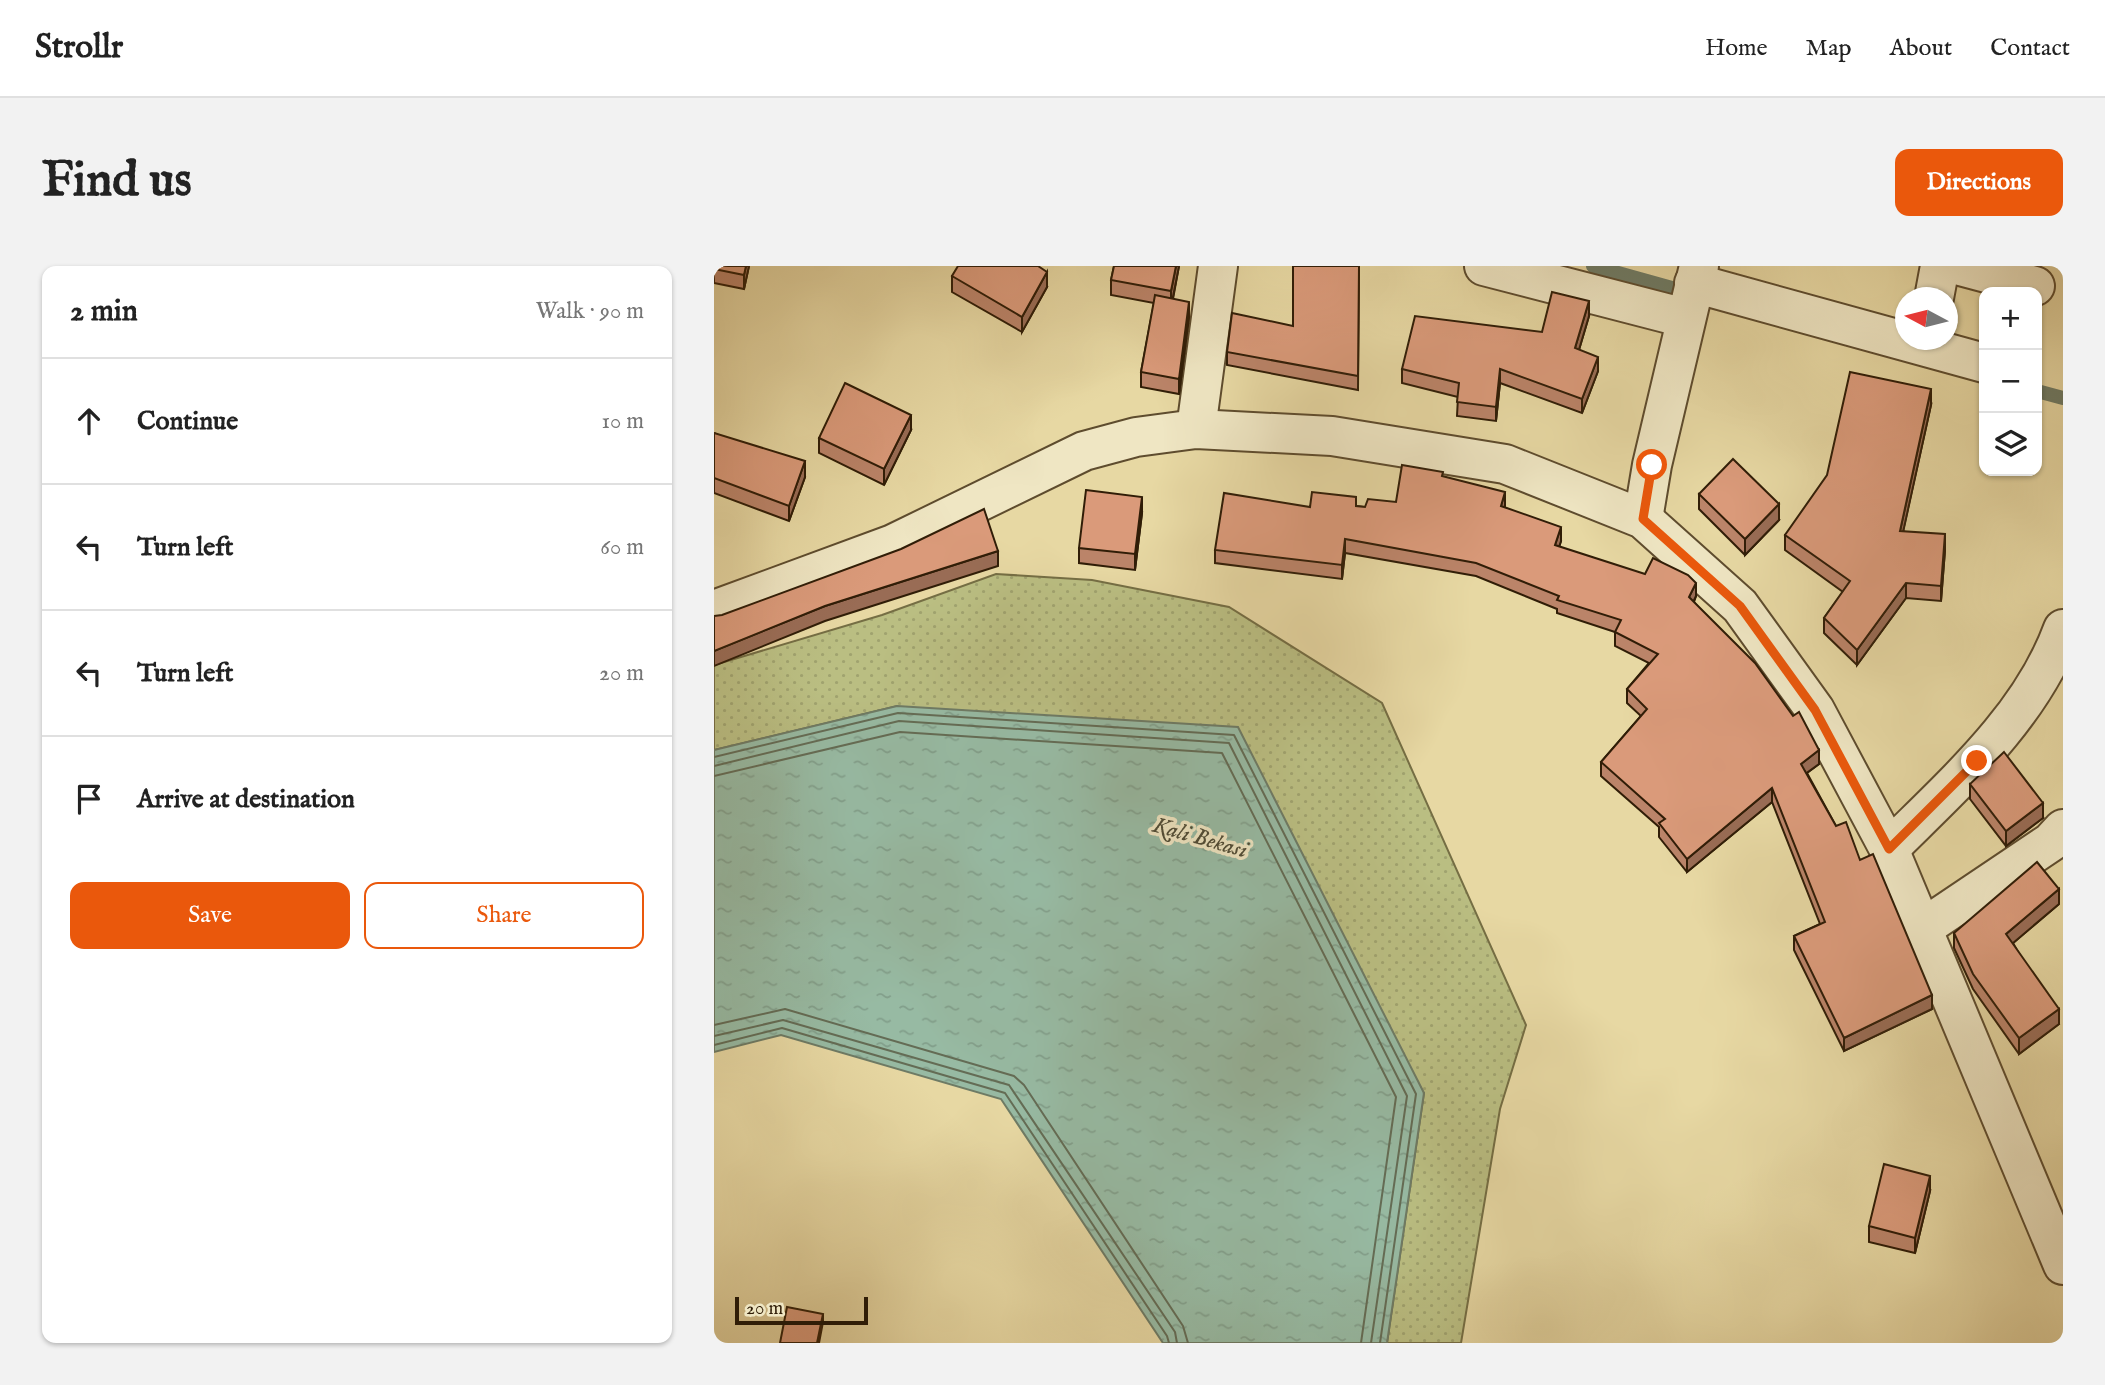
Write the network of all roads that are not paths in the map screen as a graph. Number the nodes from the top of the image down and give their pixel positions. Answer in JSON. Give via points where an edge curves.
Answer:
{"nodes":[{"id":1,"x":1218,"y":266,"type":"edge"},
{"id":2,"x":1484,"y":266,"type":"edge"},
{"id":3,"x":1940,"y":266,"type":"edge"},
{"id":4,"x":1960,"y":266,"type":"edge"},
{"id":5,"x":2036,"y":282,"type":"edge"},
{"id":6,"x":1936,"y":287,"type":"edge"},
{"id":7,"x":1693,"y":289,"type":"edge"},
{"id":8,"x":1895,"y":336,"type":"edge"},
{"id":9,"x":1946,"y":350,"type":"edge"},
{"id":10,"x":1979,"y":361,"type":"edge"},
{"id":11,"x":1196,"y":429,"type":"junction"},
{"id":12,"x":1643,"y":519,"type":"junction"},
{"id":13,"x":714,"y":610,"type":"edge"},
{"id":14,"x":2063,"y":629,"type":"edge"},
{"id":15,"x":2063,"y":829,"type":"edge"},
{"id":16,"x":1889,"y":849,"type":"junction"},
{"id":17,"x":1920,"y":930,"type":"junction"},
{"id":18,"x":2063,"y":1265,"type":"edge"}],
"edges":[{"from":1,"to":11,"type":"street"},
{"from":2,"to":7,"type":"street"},
{"from":3,"to":6,"type":"street"},
{"from":4,"to":5,"type":"street"},
{"from":7,"to":8,"type":"street"},
{"from":7,"to":12,"type":"street"},
{"from":9,"to":10,"type":"street"},
{"from":11,"to":12,"type":"street","via":[[1332,436],[1505,464]]},
{"from":11,"to":13,"type":"street","via":[[1136,437],[1084,451],[893,544]]},
{"from":12,"to":16,"type":"street","via":[[1740,606],[1815,710]]},
{"from":14,"to":16,"type":"street","via":[[2018,709],[1977,761]]},
{"from":15,"to":17,"type":"street","via":[[2051,842]]},
{"from":16,"to":17,"type":"street"},
{"from":17,"to":18,"type":"street"}]}
